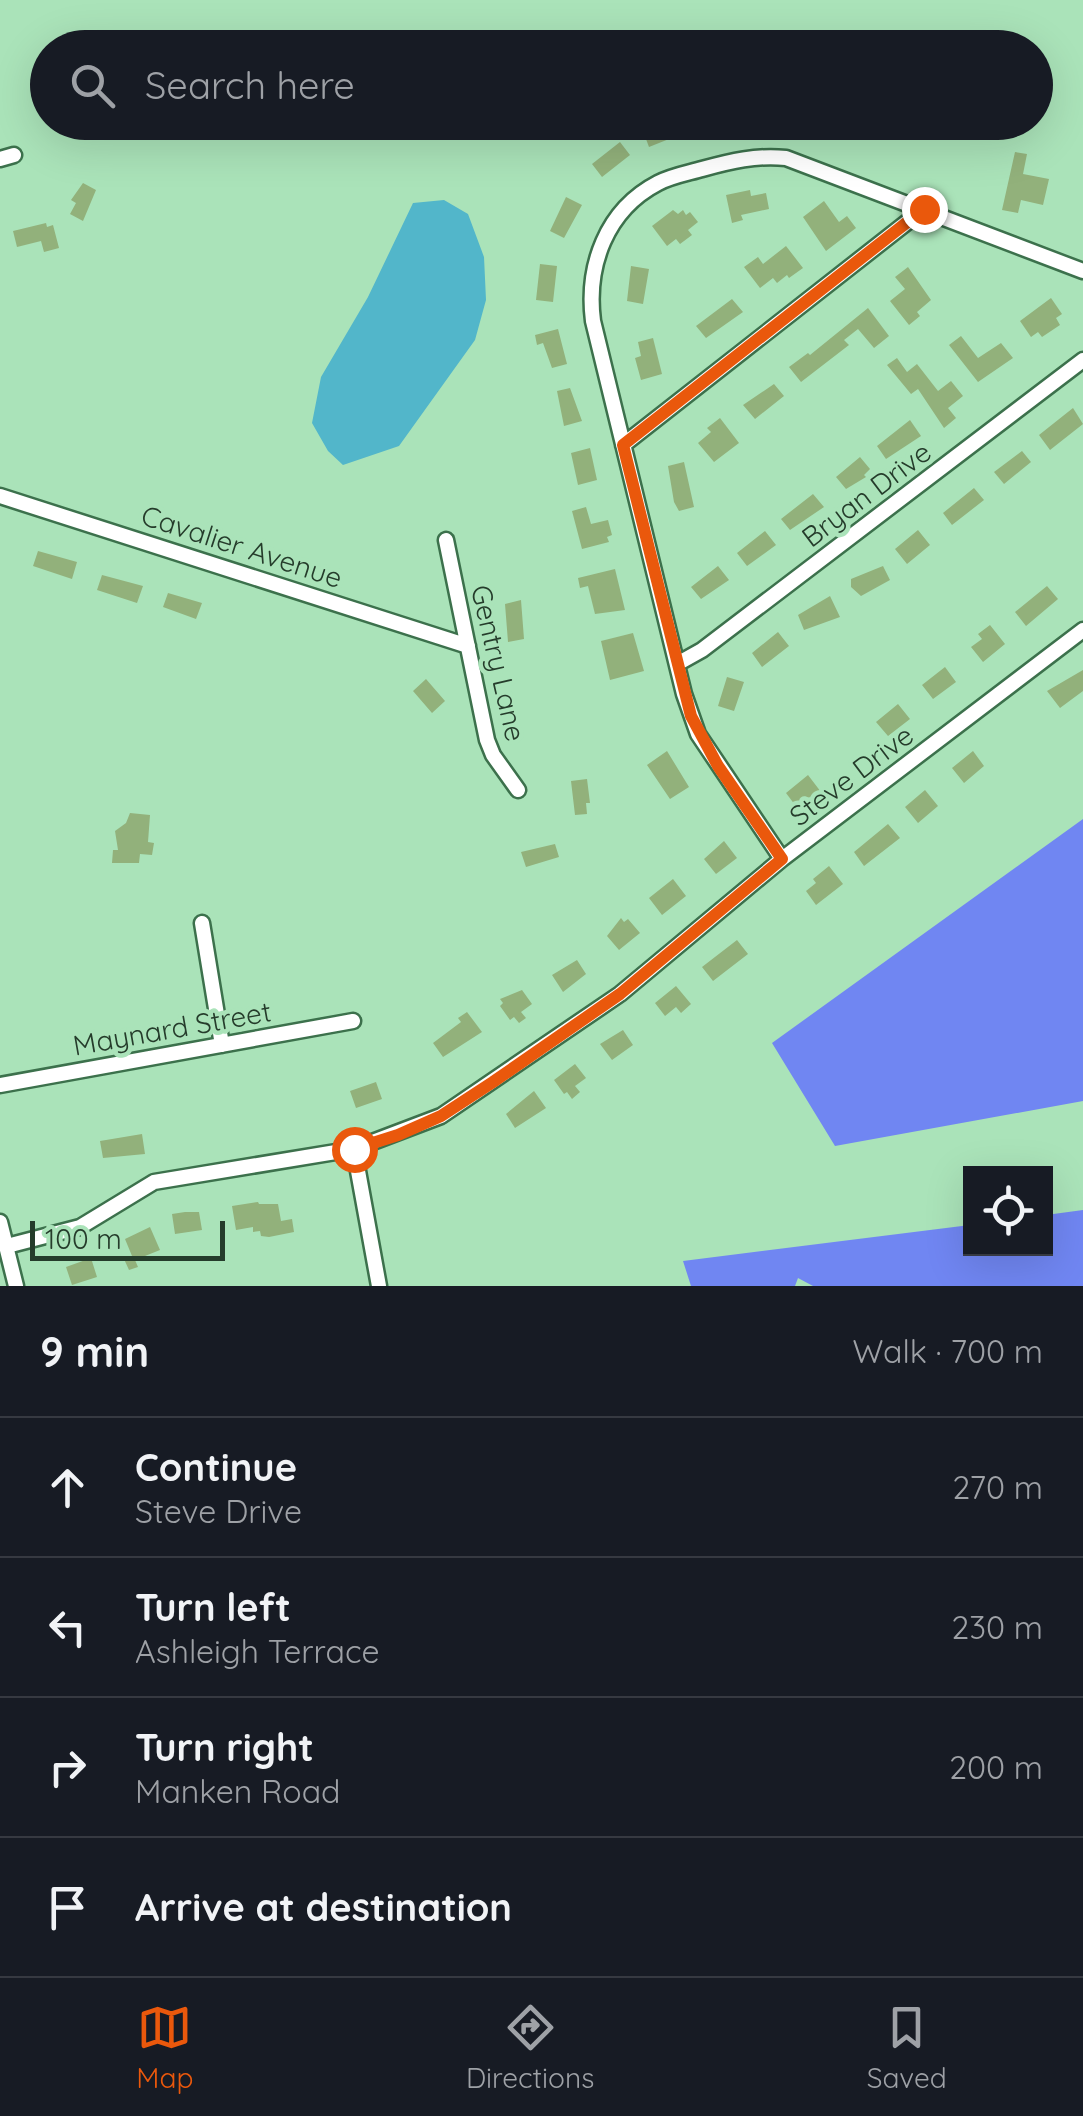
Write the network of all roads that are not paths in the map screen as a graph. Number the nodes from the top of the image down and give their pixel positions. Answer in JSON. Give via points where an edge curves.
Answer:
{"nodes":[{"id":1,"x":924,"y":209,"type":"junction"},
{"id":2,"x":1083,"y":271,"type":"edge"},
{"id":3,"x":1083,"y":360,"type":"edge"},
{"id":4,"x":623,"y":445,"type":"junction"},
{"id":5,"x":0,"y":496,"type":"edge"},
{"id":6,"x":446,"y":540,"type":"dead end"},
{"id":7,"x":1083,"y":630,"type":"edge"},
{"id":8,"x":468,"y":646,"type":"junction"},
{"id":9,"x":677,"y":664,"type":"junction"},
{"id":10,"x":518,"y":790,"type":"dead end"},
{"id":11,"x":782,"y":859,"type":"junction"},
{"id":12,"x":202,"y":923,"type":"dead end"},
{"id":13,"x":353,"y":1022,"type":"dead end"},
{"id":14,"x":222,"y":1044,"type":"junction"},
{"id":15,"x":0,"y":1085,"type":"edge"},
{"id":16,"x":354,"y":1149,"type":"junction"},
{"id":17,"x":0,"y":1222,"type":"edge"},
{"id":18,"x":7,"y":1246,"type":"junction"},
{"id":19,"x":16,"y":1286,"type":"edge"},
{"id":20,"x":380,"y":1286,"type":"edge"}],
"edges":[{"from":1,"to":2,"type":"street"},
{"from":1,"to":4,"type":"street"},
{"from":1,"to":4,"type":"street","via":[[809,164],[766,156],[678,176],[638,196],[610,226],[590,300]]},
{"from":3,"to":9,"type":"street","name":"Bryan Drive"},
{"from":4,"to":9,"type":"street"},
{"from":5,"to":8,"type":"street","name":"Cavalier Avenue"},
{"from":6,"to":8,"type":"street","name":"Gentry Lane"},
{"from":7,"to":11,"type":"street","name":"Steve Drive"},
{"from":8,"to":10,"type":"street","name":"Gentry Lane","via":[[493,756]]},
{"from":9,"to":11,"type":"street","via":[[698,734]]},
{"from":11,"to":16,"type":"street","name":"Steve Drive","via":[[620,994],[493,1082],[441,1116]]},
{"from":12,"to":14,"type":"street"},
{"from":13,"to":14,"type":"street","name":"Maynard Street"},
{"from":14,"to":15,"type":"street","name":"Maynard Street"},
{"from":16,"to":18,"type":"street","name":"Steve Drive","via":[[154,1182],[80,1227]]},
{"from":16,"to":20,"type":"street"},
{"from":17,"to":18,"type":"street"},
{"from":18,"to":19,"type":"street"}]}
